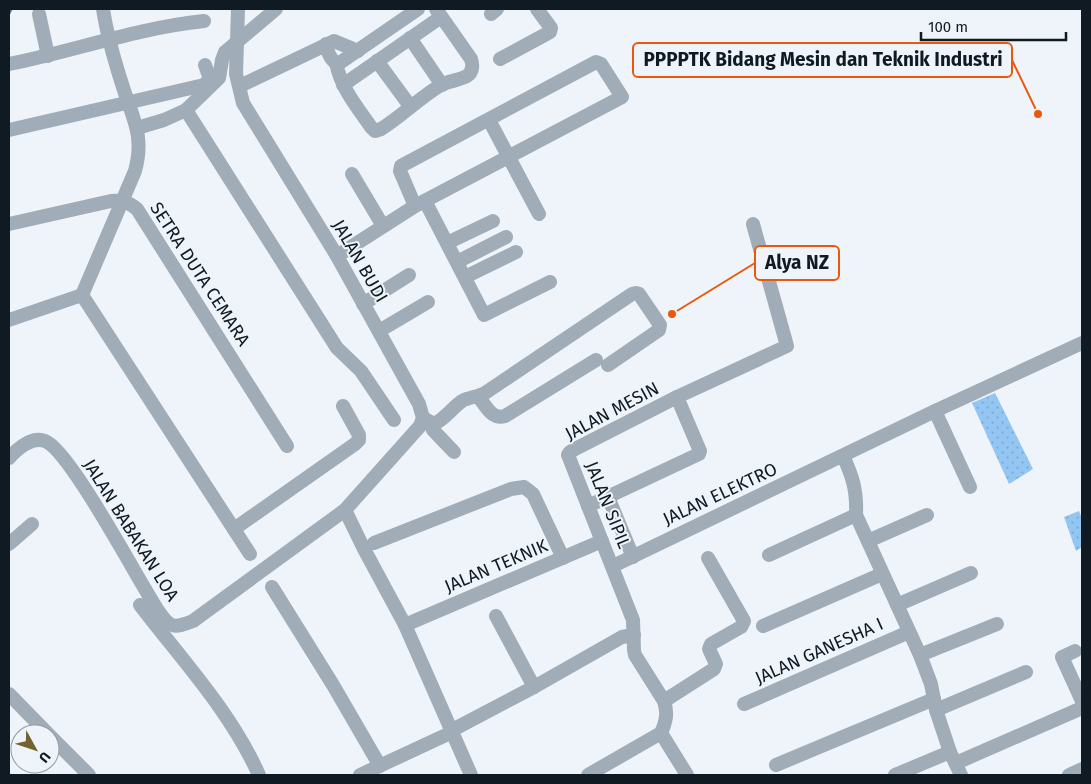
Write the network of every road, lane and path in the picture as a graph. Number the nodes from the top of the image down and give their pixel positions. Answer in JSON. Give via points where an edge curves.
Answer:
{"nodes":[{"id":1,"x":103,"y":9,"type":"edge"},
{"id":2,"x":238,"y":9,"type":"edge"},
{"id":3,"x":276,"y":9,"type":"edge"},
{"id":4,"x":418,"y":9,"type":"edge"},
{"id":5,"x":537,"y":9,"type":"edge"},
{"id":6,"x":438,"y":13,"type":"edge"},
{"id":7,"x":39,"y":14,"type":"dead end"},
{"id":8,"x":204,"y":21,"type":"dead end"},
{"id":9,"x":410,"y":38,"type":"junction"},
{"id":10,"x":108,"y":39,"type":"junction"},
{"id":11,"x":326,"y":44,"type":"junction"},
{"id":12,"x":358,"y":50,"type":"junction"},
{"id":13,"x":48,"y":56,"type":"junction"},
{"id":14,"x":500,"y":59,"type":"dead end"},
{"id":15,"x":377,"y":61,"type":"junction"},
{"id":16,"x":336,"y":63,"type":"junction"},
{"id":17,"x":9,"y":64,"type":"edge"},
{"id":18,"x":205,"y":65,"type":"dead end"},
{"id":19,"x":442,"y":84,"type":"junction"},
{"id":20,"x":342,"y":85,"type":"junction"},
{"id":21,"x":240,"y":86,"type":"junction"},
{"id":22,"x":128,"y":103,"type":"junction"},
{"id":23,"x":410,"y":106,"type":"junction"},
{"id":24,"x":186,"y":110,"type":"junction"},
{"id":25,"x":489,"y":120,"type":"junction"},
{"id":26,"x":137,"y":128,"type":"junction"},
{"id":27,"x":9,"y":130,"type":"edge"},
{"id":28,"x":509,"y":158,"type":"junction"},
{"id":29,"x":352,"y":174,"type":"dead end"},
{"id":30,"x":123,"y":200,"type":"junction"},
{"id":31,"x":420,"y":203,"type":"junction"},
{"id":32,"x":539,"y":214,"type":"dead end"},
{"id":33,"x":493,"y":221,"type":"dead end"},
{"id":34,"x":9,"y":224,"type":"edge"},
{"id":35,"x":753,"y":224,"type":"dead end"},
{"id":36,"x":382,"y":226,"type":"junction"},
{"id":37,"x":506,"y":237,"type":"dead end"},
{"id":38,"x":447,"y":243,"type":"junction"},
{"id":39,"x":516,"y":252,"type":"dead end"},
{"id":40,"x":337,"y":256,"type":"junction"},
{"id":41,"x":457,"y":262,"type":"junction"},
{"id":42,"x":409,"y":275,"type":"dead end"},
{"id":43,"x":465,"y":277,"type":"junction"},
{"id":44,"x":550,"y":282,"type":"dead end"},
{"id":45,"x":82,"y":295,"type":"junction"},
{"id":46,"x":428,"y":302,"type":"dead end"},
{"id":47,"x":363,"y":304,"type":"junction"},
{"id":48,"x":9,"y":320,"type":"edge"},
{"id":49,"x":378,"y":331,"type":"junction"},
{"id":50,"x":1082,"y":344,"type":"edge"},
{"id":51,"x":478,"y":397,"type":"junction"},
{"id":52,"x":677,"y":397,"type":"junction"},
{"id":53,"x":343,"y":406,"type":"dead end"},
{"id":54,"x":935,"y":412,"type":"junction"},
{"id":55,"x":394,"y":420,"type":"dead end"},
{"id":56,"x":426,"y":421,"type":"junction"},
{"id":57,"x":287,"y":446,"type":"dead end"},
{"id":58,"x":454,"y":452,"type":"dead end"},
{"id":59,"x":843,"y":456,"type":"junction"},
{"id":60,"x":9,"y":458,"type":"edge"},
{"id":61,"x":569,"y":459,"type":"joint"},
{"id":62,"x":970,"y":487,"type":"dead end"},
{"id":63,"x":608,"y":497,"type":"junction"},
{"id":64,"x":588,"y":506,"type":"junction"},
{"id":65,"x":345,"y":510,"type":"junction"},
{"id":66,"x":856,"y":514,"type":"junction"},
{"id":67,"x":926,"y":515,"type":"dead end"},
{"id":68,"x":32,"y":524,"type":"dead end"},
{"id":69,"x":234,"y":529,"type":"junction"},
{"id":70,"x":602,"y":541,"type":"junction"},
{"id":71,"x":868,"y":541,"type":"junction"},
{"id":72,"x":374,"y":542,"type":"dead end"},
{"id":73,"x":9,"y":544,"type":"edge"},
{"id":74,"x":250,"y":554,"type":"dead end"},
{"id":75,"x":769,"y":555,"type":"dead end"},
{"id":76,"x":632,"y":556,"type":"junction"},
{"id":77,"x":563,"y":558,"type":"junction"},
{"id":78,"x":708,"y":558,"type":"dead end"},
{"id":79,"x":613,"y":566,"type":"junction"},
{"id":80,"x":970,"y":573,"type":"dead end"},
{"id":81,"x":882,"y":574,"type":"junction"},
{"id":82,"x":272,"y":587,"type":"dead end"},
{"id":83,"x":140,"y":604,"type":"dead end"},
{"id":84,"x":897,"y":605,"type":"junction"},
{"id":85,"x":496,"y":616,"type":"dead end"},
{"id":86,"x":997,"y":624,"type":"dead end"},
{"id":87,"x":405,"y":625,"type":"junction"},
{"id":88,"x":763,"y":626,"type":"dead end"},
{"id":89,"x":909,"y":632,"type":"junction"},
{"id":90,"x":634,"y":636,"type":"junction"},
{"id":91,"x":1075,"y":651,"type":"dead end"},
{"id":92,"x":920,"y":655,"type":"junction"},
{"id":93,"x":1026,"y":672,"type":"dead end"},
{"id":94,"x":534,"y":687,"type":"junction"},
{"id":95,"x":9,"y":694,"type":"edge"},
{"id":96,"x":664,"y":701,"type":"junction"},
{"id":97,"x":1082,"y":701,"type":"edge"},
{"id":98,"x":744,"y":704,"type":"dead end"},
{"id":99,"x":935,"y":704,"type":"junction"},
{"id":100,"x":1082,"y":708,"type":"edge"},
{"id":101,"x":38,"y":724,"type":"edge"},
{"id":102,"x":458,"y":727,"type":"dead end"},
{"id":103,"x":661,"y":733,"type":"junction"},
{"id":104,"x":446,"y":735,"type":"dead end"},
{"id":105,"x":60,"y":746,"type":"edge"},
{"id":106,"x":956,"y":763,"type":"edge"},
{"id":107,"x":776,"y":765,"type":"dead end"},
{"id":108,"x":380,"y":766,"type":"junction"},
{"id":109,"x":1082,"y":770,"type":"edge"},
{"id":110,"x":89,"y":775,"type":"edge"},
{"id":111,"x":259,"y":775,"type":"edge"},
{"id":112,"x":360,"y":775,"type":"edge"},
{"id":113,"x":471,"y":775,"type":"edge"},
{"id":114,"x":588,"y":775,"type":"edge"},
{"id":115,"x":687,"y":775,"type":"edge"},
{"id":116,"x":895,"y":775,"type":"edge"},
{"id":117,"x":1069,"y":775,"type":"edge"}],
"edges":[{"from":1,"to":10,"type":"street"},
{"from":2,"to":21,"type":"street","name":"JALAN BUDI","via":[[236,74]]},
{"from":3,"to":24,"type":"street","via":[[231,47],[224,55],[219,78]]},
{"from":4,"to":12,"type":"street"},
{"from":5,"to":14,"type":"street","via":[[550,32]]},
{"from":6,"to":9,"type":"street"},
{"from":6,"to":19,"type":"street","via":[[471,58],[473,66],[466,77]]},
{"from":7,"to":13,"type":"street"},
{"from":8,"to":10,"type":"street","via":[[173,24]]},
{"from":9,"to":15,"type":"street"},
{"from":9,"to":19,"type":"street"},
{"from":10,"to":13,"type":"street"},
{"from":10,"to":22,"type":"street"},
{"from":11,"to":12,"type":"street","via":[[334,41]]},
{"from":11,"to":16,"type":"street","via":[[328,54]]},
{"from":11,"to":21,"type":"street"},
{"from":12,"to":16,"type":"street"},
{"from":13,"to":17,"type":"street"},
{"from":15,"to":20,"type":"street"},
{"from":15,"to":23,"type":"street"},
{"from":16,"to":20,"type":"street"},
{"from":18,"to":22,"type":"street","via":[[210,79],[204,84]]},
{"from":19,"to":23,"type":"street"},
{"from":20,"to":23,"type":"street","via":[[375,131]]},
{"from":21,"to":40,"type":"street","name":"JALAN BUDI","via":[[244,103]]},
{"from":22,"to":26,"type":"street"},
{"from":22,"to":27,"type":"street"},
{"from":24,"to":26,"type":"street"},
{"from":24,"to":55,"type":"street","via":[[337,348],[361,371]]},
{"from":25,"to":28,"type":"street"},
{"from":25,"to":28,"type":"street","via":[[596,62],[601,64],[622,97]]},
{"from":25,"to":31,"type":"street","via":[[401,166],[400,171]]},
{"from":26,"to":30,"type":"street","via":[[139,156]]},
{"from":28,"to":31,"type":"street"},
{"from":28,"to":32,"type":"street"},
{"from":29,"to":36,"type":"street"},
{"from":30,"to":34,"type":"street","name":"SETRA DUTA CEMARA"},
{"from":30,"to":45,"type":"street"},
{"from":30,"to":57,"type":"street","name":"SETRA DUTA CEMARA","via":[[137,209]]},
{"from":31,"to":36,"type":"street"},
{"from":31,"to":38,"type":"street"},
{"from":33,"to":38,"type":"street"},
{"from":35,"to":52,"type":"street","name":"JALAN MESIN","via":[[787,346]]},
{"from":36,"to":40,"type":"street"},
{"from":37,"to":41,"type":"street"},
{"from":38,"to":41,"type":"street"},
{"from":39,"to":43,"type":"street"},
{"from":40,"to":47,"type":"street","name":"JALAN BUDI"},
{"from":41,"to":43,"type":"street"},
{"from":42,"to":47,"type":"street"},
{"from":43,"to":44,"type":"street","via":[[484,315]]},
{"from":45,"to":48,"type":"street"},
{"from":45,"to":69,"type":"street"},
{"from":46,"to":49,"type":"street"},
{"from":47,"to":49,"type":"street","name":"JALAN BUDI"},
{"from":49,"to":56,"type":"street","name":"JALAN BUDI"},
{"from":50,"to":54,"type":"street","name":"JALAN ELEKTRO"},
{"from":51,"to":51,"type":"street","via":[[632,294],[639,294],[660,325],[659,330],[505,416],[492,415]]},
{"from":51,"to":56,"type":"street","via":[[462,401],[434,424]]},
{"from":52,"to":61,"type":"street","name":"JALAN MESIN","via":[[575,449],[570,452]]},
{"from":52,"to":63,"type":"street","via":[[700,452]]},
{"from":53,"to":69,"type":"street","via":[[359,440]]},
{"from":54,"to":59,"type":"street","name":"JALAN ELEKTRO"},
{"from":54,"to":62,"type":"street"},
{"from":56,"to":58,"type":"street","name":"JALAN BUDI"},
{"from":56,"to":65,"type":"street"},
{"from":59,"to":66,"type":"street","via":[[853,476]]},
{"from":59,"to":76,"type":"street","name":"JALAN ELEKTRO"},
{"from":60,"to":65,"type":"street","name":"JALAN BABAKAN LOA","via":[[26,444],[38,440],[48,442],[80,480],[166,621],[178,627],[193,621]]},
{"from":61,"to":64,"type":"street","name":"JALAN SIPIL"},
{"from":63,"to":64,"type":"street"},
{"from":63,"to":76,"type":"street","name":"JALAN SIPIL"},
{"from":64,"to":70,"type":"street","name":"JALAN SIPIL"},
{"from":65,"to":87,"type":"street"},
{"from":66,"to":71,"type":"street"},
{"from":66,"to":75,"type":"street"},
{"from":67,"to":71,"type":"street"},
{"from":68,"to":73,"type":"street"},
{"from":69,"to":74,"type":"street"},
{"from":70,"to":77,"type":"street","name":"JALAN TEKNIK"},
{"from":70,"to":79,"type":"street","name":"JALAN SIPIL"},
{"from":71,"to":81,"type":"street"},
{"from":72,"to":77,"type":"street","via":[[494,495],[524,487],[533,494]]},
{"from":76,"to":79,"type":"street","name":"JALAN ELEKTRO"},
{"from":77,"to":87,"type":"street","name":"JALAN TEKNIK"},
{"from":78,"to":96,"type":"street","via":[[744,624],[711,644],[709,649],[716,664],[714,669]]},
{"from":79,"to":90,"type":"street","name":"JALAN SIPIL","via":[[633,620]]},
{"from":80,"to":84,"type":"street"},
{"from":81,"to":84,"type":"street"},
{"from":81,"to":88,"type":"street"},
{"from":82,"to":108,"type":"street"},
{"from":83,"to":111,"type":"street","via":[[228,720]]},
{"from":84,"to":89,"type":"street"},
{"from":85,"to":94,"type":"street"},
{"from":86,"to":92,"type":"street"},
{"from":87,"to":113,"type":"street"},
{"from":89,"to":92,"type":"street"},
{"from":89,"to":98,"type":"street","name":"JALAN GANESHA I"},
{"from":90,"to":94,"type":"street","via":[[622,637]]},
{"from":90,"to":96,"type":"street","name":"JALAN SIPIL","via":[[636,655]]},
{"from":91,"to":97,"type":"street","via":[[1062,657]]},
{"from":92,"to":99,"type":"street"},
{"from":93,"to":99,"type":"street"},
{"from":94,"to":102,"type":"street"},
{"from":95,"to":101,"type":"street"},
{"from":96,"to":103,"type":"street","via":[[667,709]]},
{"from":99,"to":106,"type":"street"},
{"from":99,"to":107,"type":"street"},
{"from":100,"to":106,"type":"street"},
{"from":103,"to":114,"type":"street"},
{"from":103,"to":115,"type":"street"},
{"from":104,"to":108,"type":"street"},
{"from":105,"to":110,"type":"street"},
{"from":106,"to":116,"type":"street"},
{"from":108,"to":112,"type":"street"},
{"from":109,"to":117,"type":"street"}]}
